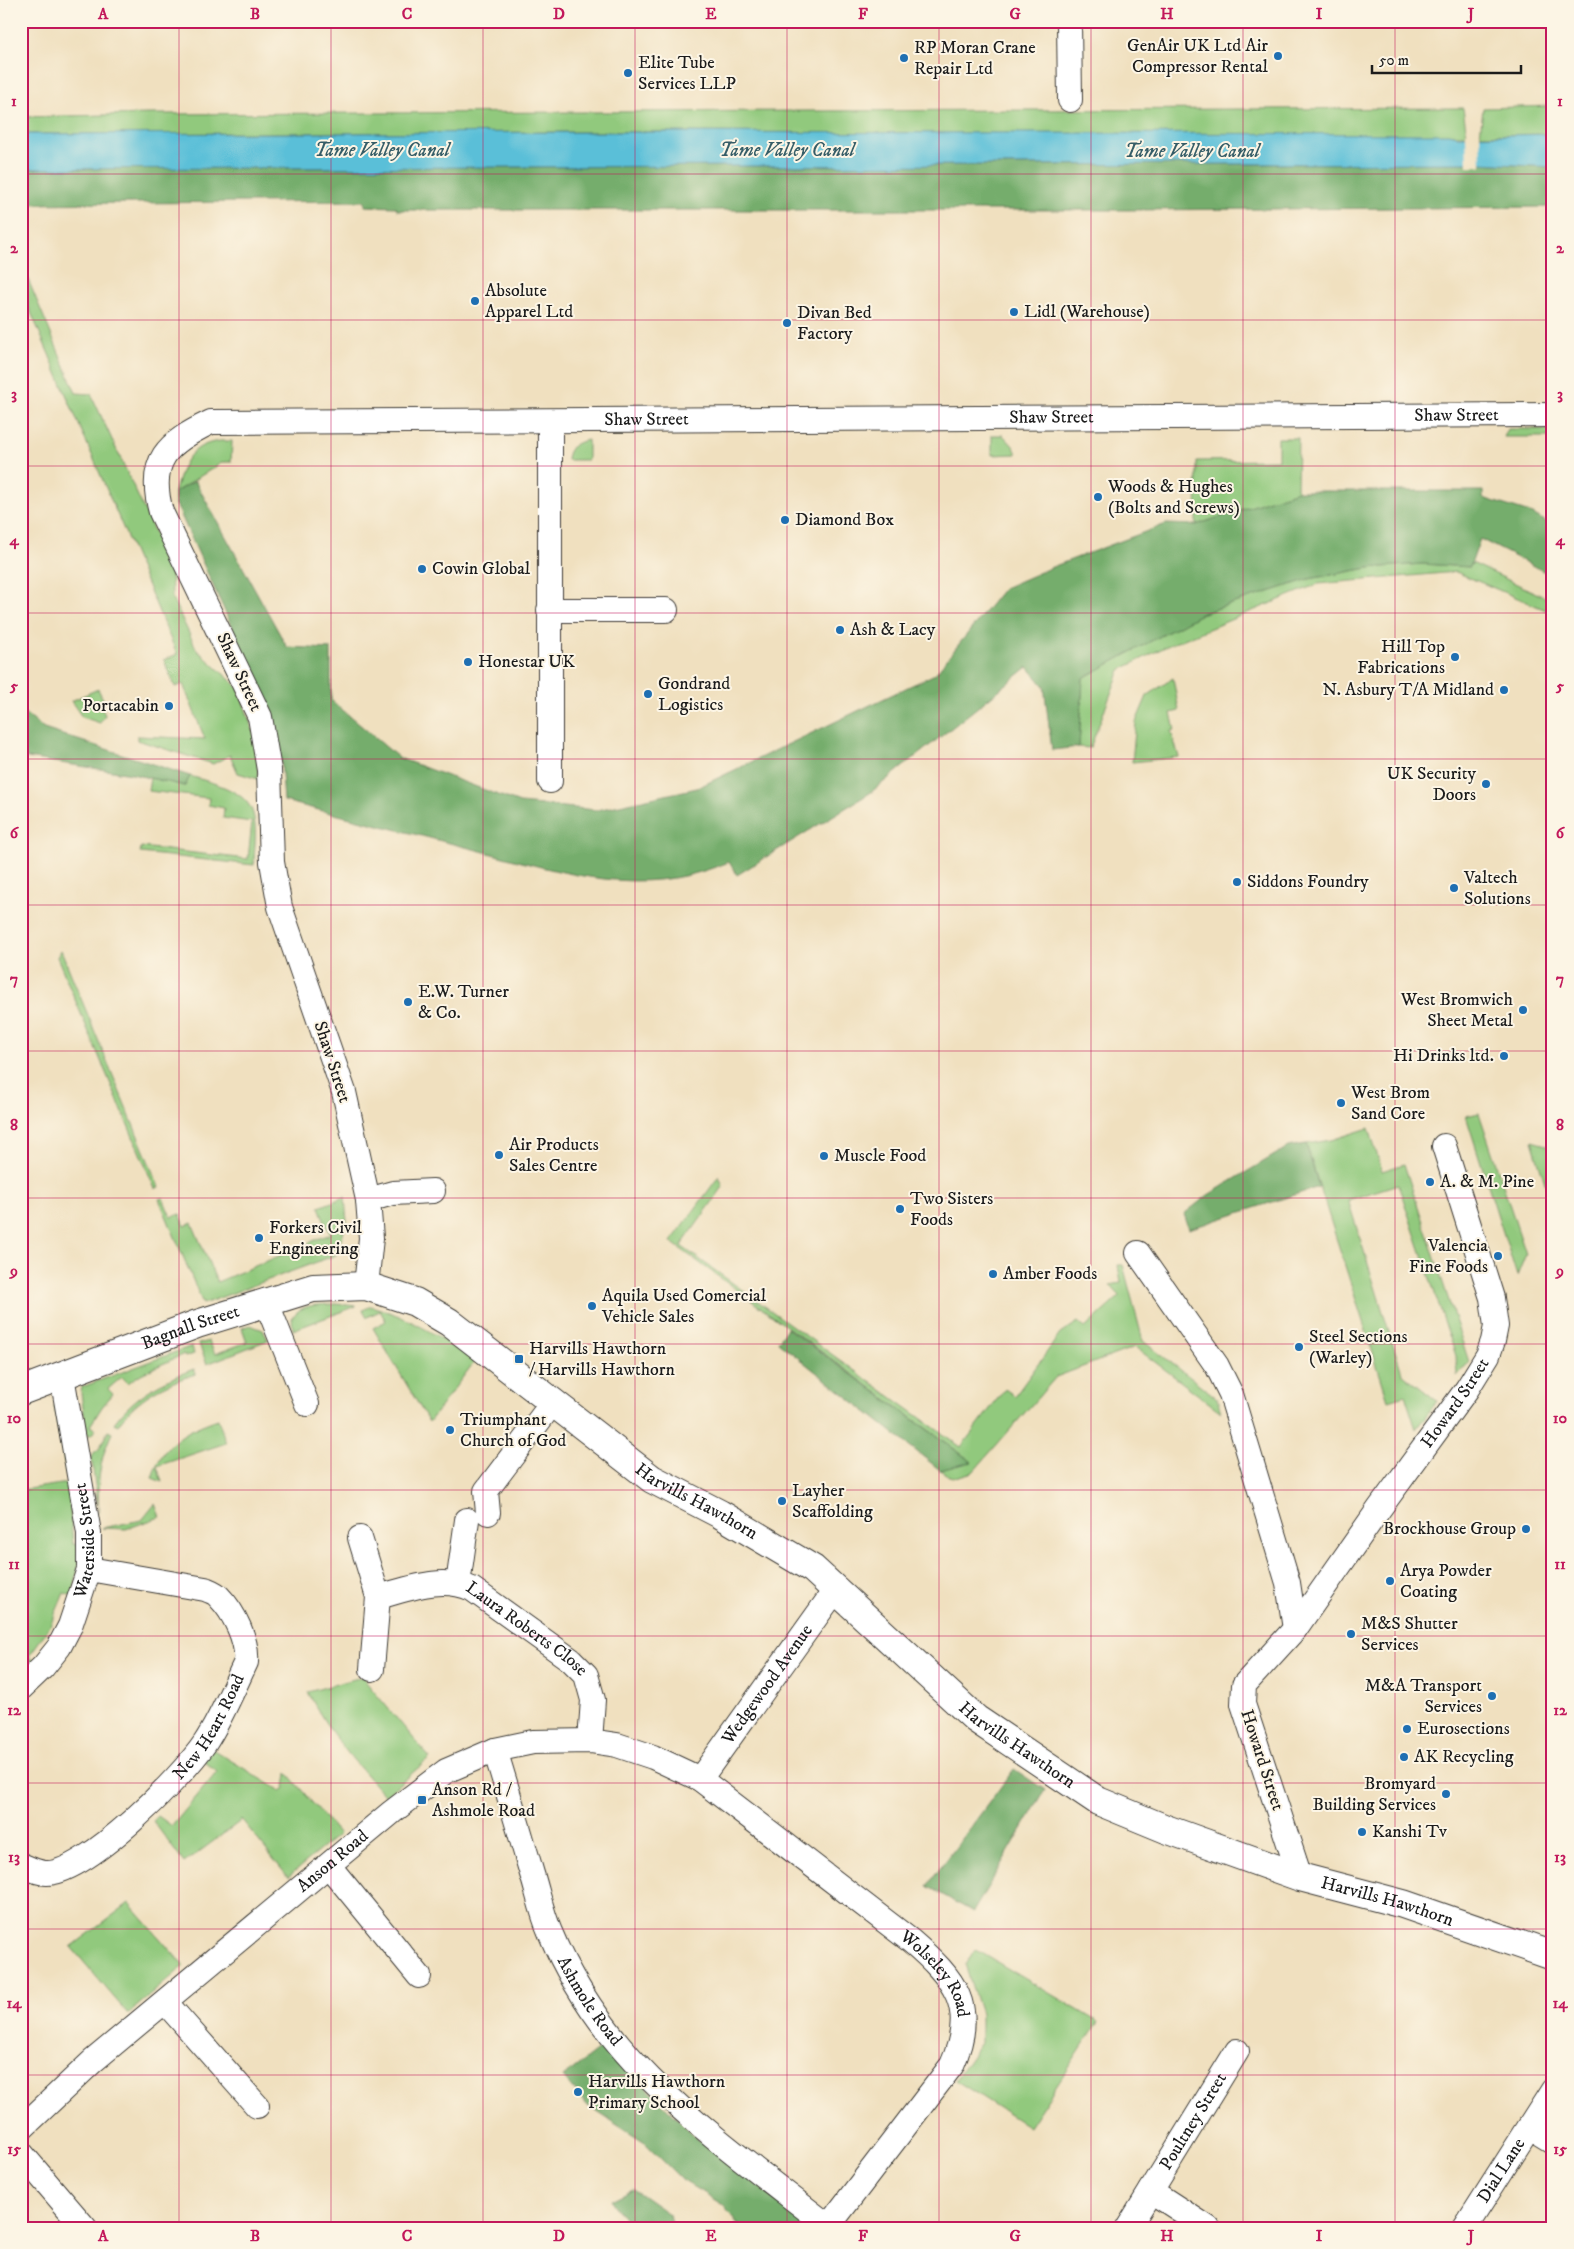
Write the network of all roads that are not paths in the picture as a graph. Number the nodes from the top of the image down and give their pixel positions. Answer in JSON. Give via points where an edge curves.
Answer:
{"nodes":[{"id":1,"x":1069,"y":21,"type":"edge"},
{"id":2,"x":1070,"y":100,"type":"dead end"},
{"id":3,"x":1553,"y":414,"type":"edge"},
{"id":4,"x":550,"y":422,"type":"junction"},
{"id":5,"x":549,"y":610,"type":"junction"},
{"id":6,"x":666,"y":610,"type":"dead end"},
{"id":7,"x":550,"y":782,"type":"dead end"},
{"id":8,"x":1444,"y":1146,"type":"dead end"},
{"id":9,"x":433,"y":1191,"type":"dead end"},
{"id":10,"x":368,"y":1200,"type":"junction"},
{"id":11,"x":1138,"y":1253,"type":"dead end"},
{"id":12,"x":366,"y":1286,"type":"junction"},
{"id":13,"x":266,"y":1301,"type":"junction"},
{"id":14,"x":62,"y":1376,"type":"junction"},
{"id":15,"x":25,"y":1385,"type":"edge"},
{"id":16,"x":553,"y":1402,"type":"junction"},
{"id":17,"x":307,"y":1404,"type":"dead end"},
{"id":18,"x":360,"y":1538,"type":"dead end"},
{"id":19,"x":89,"y":1569,"type":"junction"},
{"id":20,"x":458,"y":1584,"type":"junction"},
{"id":21,"x":836,"y":1589,"type":"junction"},
{"id":22,"x":378,"y":1598,"type":"junction"},
{"id":23,"x":1295,"y":1629,"type":"junction"},
{"id":24,"x":372,"y":1669,"type":"dead end"},
{"id":25,"x":21,"y":1688,"type":"edge"},
{"id":26,"x":590,"y":1741,"type":"junction"},
{"id":27,"x":496,"y":1750,"type":"junction"},
{"id":28,"x":700,"y":1779,"type":"junction"},
{"id":29,"x":21,"y":1864,"type":"edge"},
{"id":30,"x":329,"y":1866,"type":"junction"},
{"id":31,"x":1300,"y":1878,"type":"junction"},
{"id":32,"x":1553,"y":1956,"type":"edge"},
{"id":33,"x":419,"y":1976,"type":"dead end"},
{"id":34,"x":166,"y":2003,"type":"junction"},
{"id":35,"x":1237,"y":2051,"type":"dead end"},
{"id":36,"x":1553,"y":2090,"type":"edge"},
{"id":37,"x":257,"y":2106,"type":"dead end"},
{"id":38,"x":21,"y":2128,"type":"edge"},
{"id":39,"x":1530,"y":2128,"type":"junction"},
{"id":40,"x":1553,"y":2142,"type":"edge"},
{"id":41,"x":21,"y":2153,"type":"edge"},
{"id":42,"x":1151,"y":2191,"type":"junction"},
{"id":43,"x":827,"y":2227,"type":"edge"},
{"id":44,"x":85,"y":2228,"type":"edge"},
{"id":45,"x":1128,"y":2228,"type":"edge"},
{"id":46,"x":1208,"y":2228,"type":"edge"},
{"id":47,"x":1465,"y":2228,"type":"edge"}],
"edges":[{"from":1,"to":2,"type":"street"},
{"from":3,"to":4,"type":"street","name":"Shaw Street"},
{"from":4,"to":5,"type":"street"},
{"from":4,"to":10,"type":"street","name":"Shaw Street","via":[[210,422],[182,436],[167,450],[159,467],[155,490],[161,512],[260,717],[269,770],[272,862],[280,907],[344,1092]]},
{"from":5,"to":6,"type":"street"},
{"from":5,"to":7,"type":"street"},
{"from":8,"to":23,"type":"street","name":"Howard Street","via":[[1492,1298],[1495,1337],[1467,1389]]},
{"from":9,"to":10,"type":"street","via":[[393,1192]]},
{"from":10,"to":12,"type":"street","name":"Shaw Street","via":[[371,1238]]},
{"from":11,"to":23,"type":"street","via":[[1217,1366],[1231,1394],[1288,1582]]},
{"from":12,"to":13,"type":"street","name":"Bagnall Street","via":[[313,1288]]},
{"from":12,"to":16,"type":"street","name":"Harvills Hawthorn","via":[[415,1302],[449,1322]]},
{"from":13,"to":14,"type":"street","name":"Bagnall Street"},
{"from":13,"to":17,"type":"street"},
{"from":14,"to":15,"type":"street","name":"Bagnall Street"},
{"from":14,"to":19,"type":"street","name":"Waterside Street","via":[[89,1533]]},
{"from":16,"to":20,"type":"street","name":"Laura Roberts Close","via":[[486,1490]]},
{"from":16,"to":21,"type":"street","name":"Harvills Hawthorn","via":[[652,1479],[786,1551]]},
{"from":18,"to":22,"type":"street"},
{"from":19,"to":25,"type":"street","name":"Waterside Street","via":[[76,1612],[63,1640],[43,1667]]},
{"from":19,"to":29,"type":"street","name":"New Heart Road","via":[[205,1589],[219,1595],[244,1636],[246,1662],[206,1742],[146,1810],[92,1853],[59,1872],[45,1874]]},
{"from":20,"to":22,"type":"street","name":"Laura Roberts Close","via":[[434,1582]]},
{"from":20,"to":26,"type":"street","name":"Laura Roberts Close","via":[[472,1589],[571,1660],[586,1675],[593,1700]]},
{"from":21,"to":28,"type":"street","name":"Wedgewood Avenue"},
{"from":21,"to":31,"type":"street","name":"Harvills Hawthorn","via":[[976,1719],[1098,1801]]},
{"from":22,"to":24,"type":"street"},
{"from":23,"to":31,"type":"street","name":"Howard Street","via":[[1244,1685],[1243,1704]]},
{"from":26,"to":27,"type":"street","name":"Anson Road","via":[[532,1742]]},
{"from":26,"to":28,"type":"street","name":"Anson Road","via":[[617,1745],[653,1757]]},
{"from":27,"to":30,"type":"street","name":"Anson Road","via":[[446,1771]]},
{"from":27,"to":43,"type":"street","name":"Ashmole Road","via":[[550,1931],[566,1965],[598,2016],[631,2061],[678,2108]]},
{"from":28,"to":43,"type":"street","name":"Wolseley Road","via":[[911,1941],[932,1959],[960,1999],[964,2022],[962,2043],[952,2065]]},
{"from":30,"to":33,"type":"street"},
{"from":30,"to":34,"type":"street","name":"Anson Road"},
{"from":31,"to":32,"type":"street","name":"Harvills Hawthorn","via":[[1403,1904]]},
{"from":34,"to":37,"type":"street"},
{"from":34,"to":38,"type":"street","name":"Anson Road","via":[[87,2066]]},
{"from":35,"to":42,"type":"street","name":"Poultney Street"},
{"from":36,"to":39,"type":"street","name":"Dial Lane"},
{"from":39,"to":40,"type":"street"},
{"from":39,"to":47,"type":"street","name":"Dial Lane"},
{"from":41,"to":44,"type":"street"},
{"from":42,"to":45,"type":"street","name":"Poultney Street"},
{"from":42,"to":46,"type":"street"}]}
